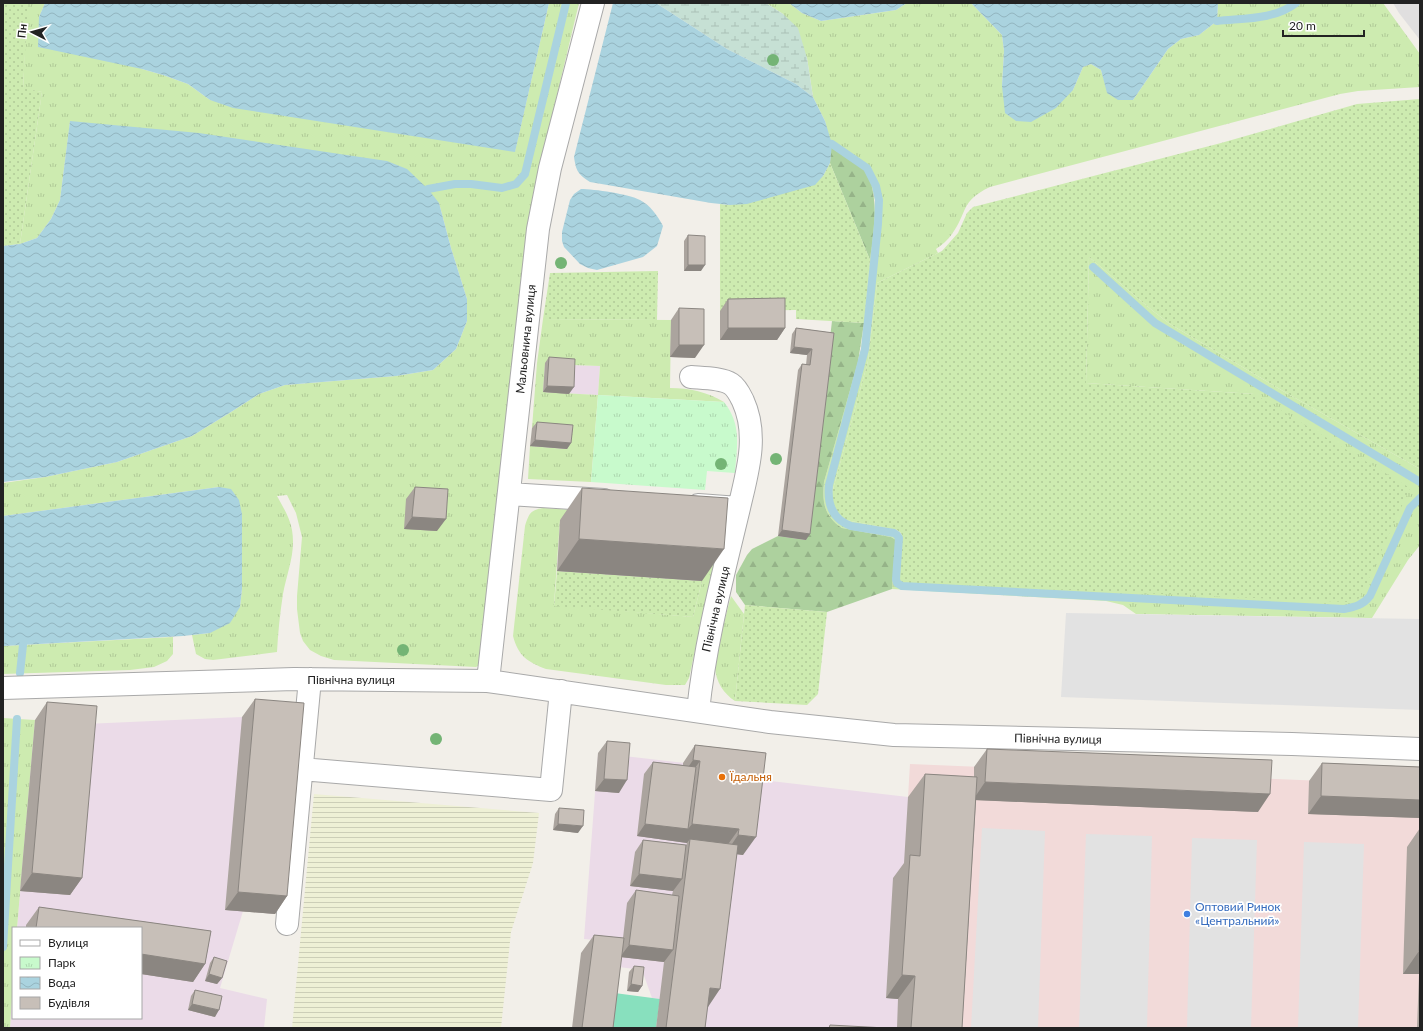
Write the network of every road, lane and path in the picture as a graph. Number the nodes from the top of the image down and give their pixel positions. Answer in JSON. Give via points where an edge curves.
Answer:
{"nodes":[{"id":1,"x":593,"y":3,"type":"edge"},
{"id":2,"x":691,"y":377,"type":"dead end"},
{"id":3,"x":509,"y":494,"type":"junction"},
{"id":4,"x":624,"y":501,"type":"edge"},
{"id":5,"x":677,"y":504,"type":"edge"},
{"id":6,"x":739,"y":508,"type":"junction"},
{"id":7,"x":310,"y":679,"type":"junction"},
{"id":8,"x":488,"y":681,"type":"junction"},
{"id":9,"x":3,"y":688,"type":"edge"},
{"id":10,"x":561,"y":691,"type":"junction"},
{"id":11,"x":698,"y":712,"type":"junction"},
{"id":12,"x":1420,"y":749,"type":"edge"},
{"id":13,"x":301,"y":769,"type":"junction"},
{"id":14,"x":287,"y":924,"type":"dead end"}],
"edges":[{"from":1,"to":3,"type":"street","name":"Мальовнича вулиця","via":[[560,129],[538,229]]},
{"from":2,"to":6,"type":"street","name":"Північна вулиця","via":[[730,384],[739,393],[745,406],[751,446]]},
{"from":3,"to":4,"type":"street"},
{"from":3,"to":8,"type":"street","name":"Мальовнича вулиця"},
{"from":5,"to":6,"type":"street"},
{"from":6,"to":11,"type":"street","name":"Північна вулиця","via":[[707,645]]},
{"from":7,"to":8,"type":"street","name":"Північна вулиця"},
{"from":7,"to":9,"type":"street","name":"Північна вулиця"},
{"from":7,"to":13,"type":"street"},
{"from":8,"to":10,"type":"street","name":"Північна вулиця"},
{"from":10,"to":11,"type":"street","name":"Північна вулиця"},
{"from":10,"to":13,"type":"street","via":[[551,790]]},
{"from":11,"to":12,"type":"street","name":"Північна вулиця","via":[[894,734]]},
{"from":13,"to":14,"type":"street"}]}
